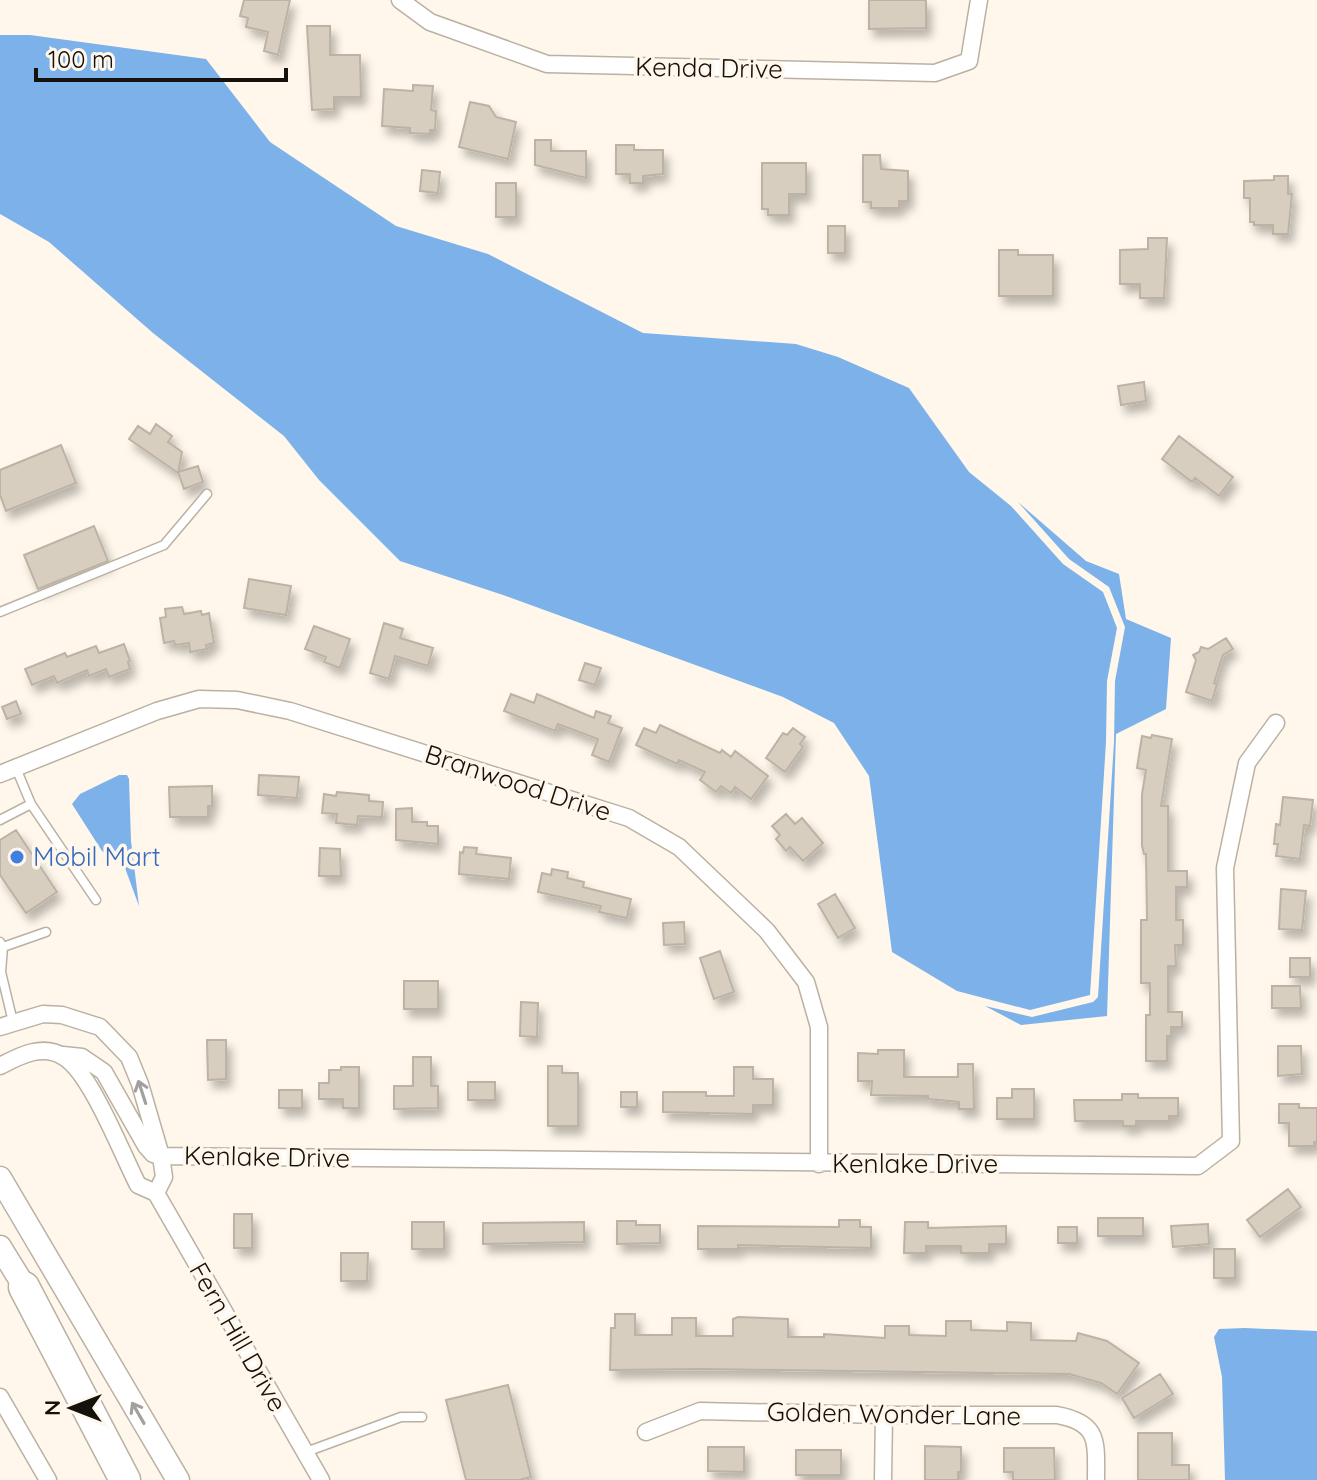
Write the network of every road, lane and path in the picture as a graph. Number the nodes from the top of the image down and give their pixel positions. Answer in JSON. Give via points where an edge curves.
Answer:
{"nodes":[{"id":1,"x":400,"y":0,"type":"edge"},
{"id":2,"x":979,"y":0,"type":"edge"},
{"id":3,"x":207,"y":494,"type":"dead end"},
{"id":4,"x":0,"y":612,"type":"edge"},
{"id":5,"x":1276,"y":723,"type":"dead end"},
{"id":6,"x":8,"y":771,"type":"edge"},
{"id":7,"x":31,"y":804,"type":"junction"},
{"id":8,"x":0,"y":820,"type":"edge"},
{"id":9,"x":96,"y":900,"type":"dead end"},
{"id":10,"x":46,"y":932,"type":"dead end"},
{"id":11,"x":2,"y":944,"type":"edge"},
{"id":12,"x":1,"y":972,"type":"edge"},
{"id":13,"x":7,"y":1024,"type":"edge"},
{"id":14,"x":63,"y":1055,"type":"junction"},
{"id":15,"x":0,"y":1066,"type":"edge"},
{"id":16,"x":161,"y":1156,"type":"junction"},
{"id":17,"x":819,"y":1164,"type":"junction"},
{"id":18,"x":0,"y":1178,"type":"edge"},
{"id":19,"x":156,"y":1193,"type":"junction"},
{"id":20,"x":0,"y":1247,"type":"edge"},
{"id":21,"x":24,"y":1287,"type":"junction"},
{"id":22,"x":0,"y":1397,"type":"edge"},
{"id":23,"x":884,"y":1415,"type":"junction"},
{"id":24,"x":422,"y":1417,"type":"dead end"},
{"id":25,"x":646,"y":1432,"type":"dead end"},
{"id":26,"x":305,"y":1452,"type":"junction"},
{"id":27,"x":48,"y":1480,"type":"edge"},
{"id":28,"x":125,"y":1480,"type":"edge"},
{"id":29,"x":137,"y":1480,"type":"edge"},
{"id":30,"x":178,"y":1480,"type":"edge"},
{"id":31,"x":321,"y":1480,"type":"edge"},
{"id":32,"x":883,"y":1480,"type":"edge"},
{"id":33,"x":1096,"y":1480,"type":"edge"}],
"edges":[{"from":1,"to":2,"type":"street","name":"Kenda Drive","via":[[430,22],[547,64],[935,73],[969,61]]},
{"from":3,"to":4,"type":"lane","via":[[164,545]]},
{"from":5,"to":17,"type":"street","name":"Kenlake Drive","via":[[1247,763],[1225,868],[1231,1141],[1198,1166]]},
{"from":6,"to":7,"type":"lane"},
{"from":6,"to":17,"type":"street","name":"Branwood Drive","via":[[157,711],[199,699],[237,700],[290,711],[629,818],[679,847],[767,931],[806,982],[819,1027]]},
{"from":7,"to":8,"type":"lane"},
{"from":7,"to":9,"type":"lane"},
{"from":10,"to":11,"type":"lane"},
{"from":11,"to":12,"type":"lane"},
{"from":12,"to":13,"type":"lane"},
{"from":16,"to":13,"type":"street","one_way":true,"via":[[129,1057],[100,1027],[43,1014]]},
{"from":14,"to":15,"type":"street","via":[[25,1053]]},
{"from":14,"to":16,"type":"street","via":[[82,1057],[104,1072],[146,1146]]},
{"from":14,"to":19,"type":"street","name":"Fern Hill Drive","via":[[81,1073],[138,1185]]},
{"from":16,"to":17,"type":"street","name":"Kenlake Drive"},
{"from":16,"to":19,"type":"street","via":[[164,1177]]},
{"from":30,"to":18,"type":"main road","one_way":true},
{"from":19,"to":26,"type":"street","name":"Fern Hill Drive"},
{"from":20,"to":21,"type":"main road"},
{"from":21,"to":28,"type":"highway"},
{"from":21,"to":29,"type":"main road"},
{"from":22,"to":27,"type":"street"},
{"from":23,"to":25,"type":"street","name":"Golden Wonder Lane","via":[[700,1411]]},
{"from":23,"to":32,"type":"street"},
{"from":23,"to":33,"type":"street","name":"Golden Wonder Lane","via":[[1077,1419],[1090,1429],[1096,1446]]},
{"from":24,"to":26,"type":"lane","via":[[401,1417]]},
{"from":26,"to":31,"type":"street","name":"Fern Hill Drive"}]}
